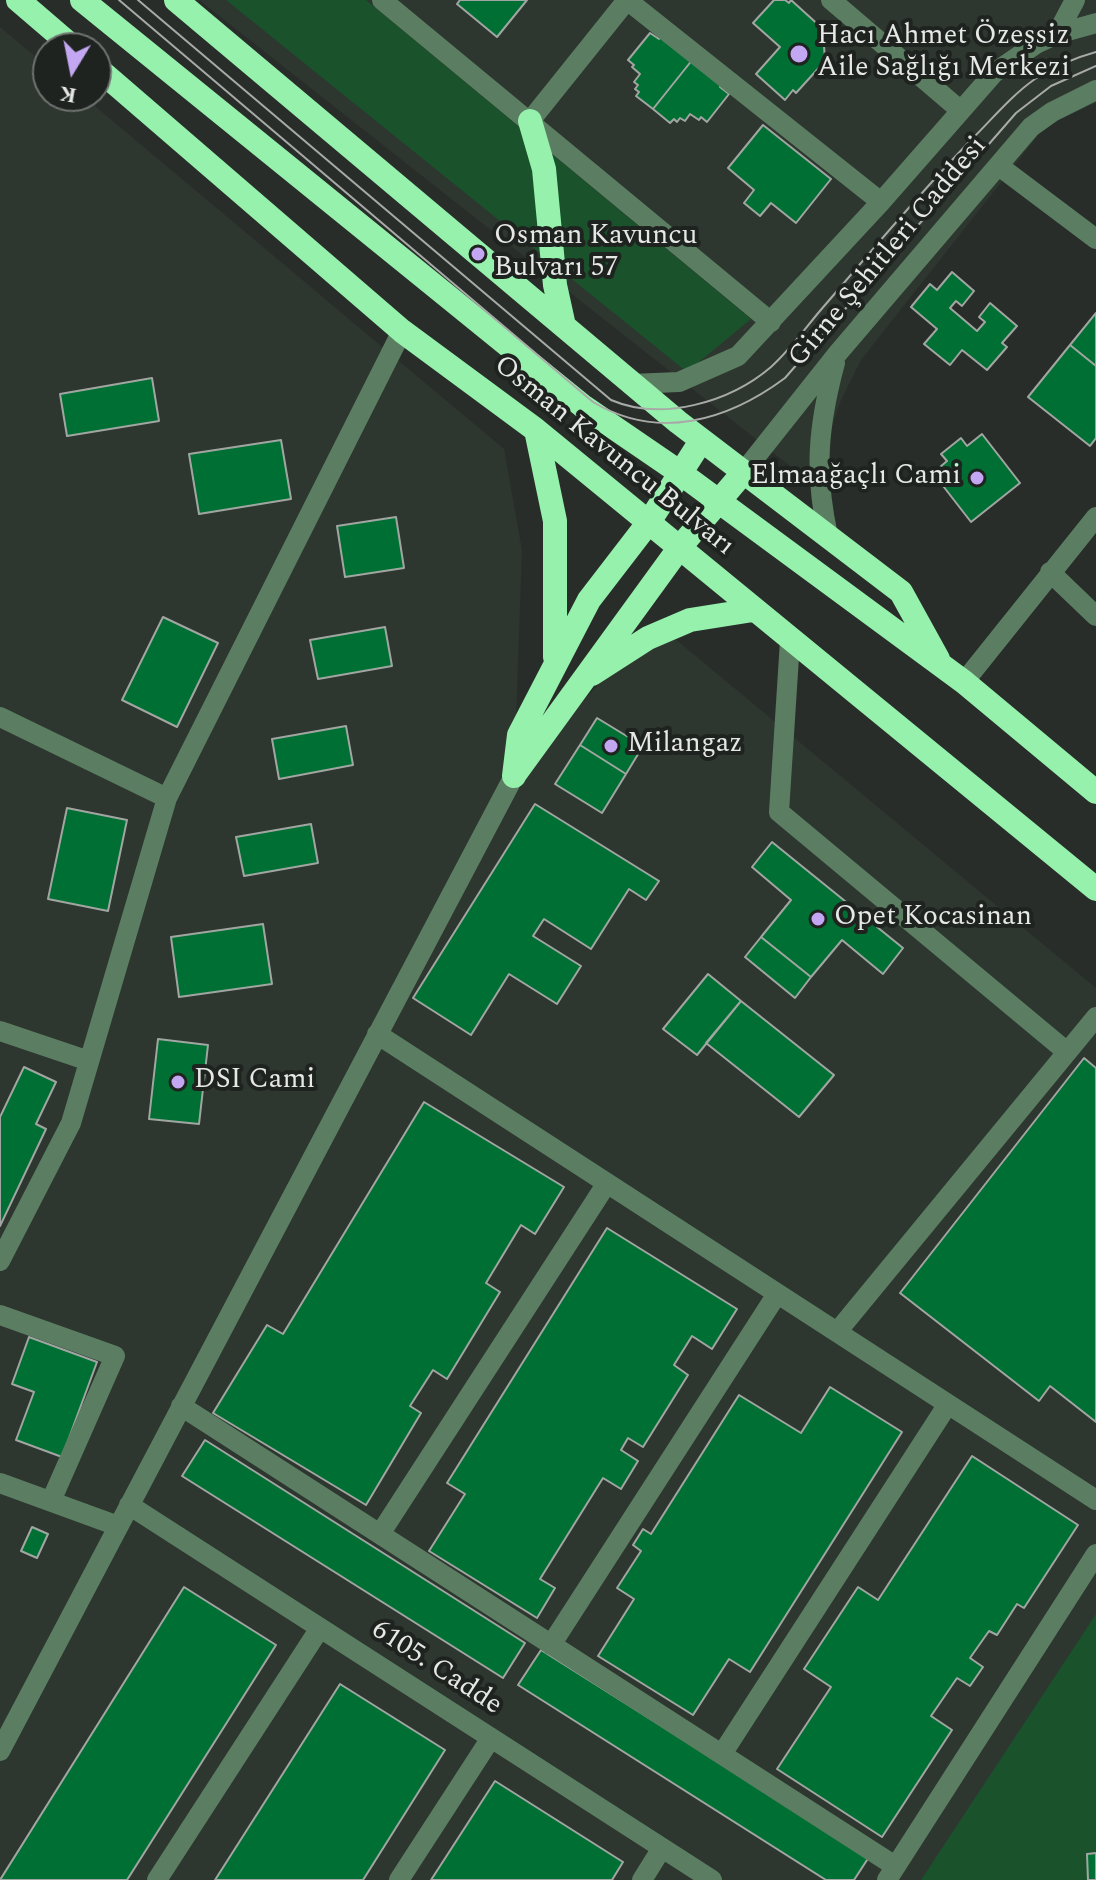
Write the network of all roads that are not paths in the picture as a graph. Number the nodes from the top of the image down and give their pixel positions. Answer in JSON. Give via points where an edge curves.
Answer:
{"nodes":[{"id":1,"x":18,"y":0,"type":"edge"},
{"id":2,"x":82,"y":0,"type":"edge"},
{"id":3,"x":176,"y":0,"type":"edge"},
{"id":4,"x":382,"y":0,"type":"edge"},
{"id":5,"x":627,"y":0,"type":"edge"},
{"id":6,"x":831,"y":0,"type":"edge"},
{"id":7,"x":1075,"y":0,"type":"edge"},
{"id":8,"x":1096,"y":23,"type":"edge"},
{"id":9,"x":55,"y":32,"type":"edge"},
{"id":10,"x":1057,"y":34,"type":"junction"},
{"id":11,"x":112,"y":81,"type":"edge"},
{"id":12,"x":1096,"y":90,"type":"edge"},
{"id":13,"x":960,"y":110,"type":"junction"},
{"id":14,"x":530,"y":121,"type":"junction"},
{"id":15,"x":999,"y":166,"type":"junction"},
{"id":16,"x":881,"y":202,"type":"junction"},
{"id":17,"x":1096,"y":239,"type":"edge"},
{"id":18,"x":771,"y":322,"type":"junction"},
{"id":19,"x":564,"y":326,"type":"junction"},
{"id":20,"x":402,"y":331,"type":"junction"},
{"id":21,"x":838,"y":353,"type":"junction"},
{"id":22,"x":631,"y":384,"type":"junction"},
{"id":23,"x":536,"y":430,"type":"junction"},
{"id":24,"x":701,"y":441,"type":"junction"},
{"id":25,"x":679,"y":472,"type":"junction"},
{"id":26,"x":742,"y":474,"type":"junction"},
{"id":27,"x":719,"y":502,"type":"junction"},
{"id":28,"x":1096,"y":517,"type":"edge"},
{"id":29,"x":649,"y":522,"type":"junction"},
{"id":30,"x":828,"y":536,"type":"junction"},
{"id":31,"x":680,"y":547,"type":"junction"},
{"id":32,"x":1050,"y":572,"type":"junction"},
{"id":33,"x":753,"y":610,"type":"junction"},
{"id":34,"x":1096,"y":616,"type":"edge"},
{"id":35,"x":790,"y":641,"type":"junction"},
{"id":36,"x":555,"y":665,"type":"junction"},
{"id":37,"x":941,"y":665,"type":"junction"},
{"id":38,"x":583,"y":679,"type":"junction"},
{"id":39,"x":964,"y":682,"type":"junction"},
{"id":40,"x":0,"y":717,"type":"edge"},
{"id":41,"x":514,"y":776,"type":"junction"},
{"id":42,"x":1096,"y":792,"type":"edge"},
{"id":43,"x":167,"y":798,"type":"junction"},
{"id":44,"x":1096,"y":889,"type":"edge"},
{"id":45,"x":1096,"y":1017,"type":"edge"},
{"id":46,"x":0,"y":1031,"type":"edge"},
{"id":47,"x":377,"y":1034,"type":"junction"},
{"id":48,"x":1067,"y":1052,"type":"junction"},
{"id":49,"x":89,"y":1061,"type":"junction"},
{"id":50,"x":607,"y":1183,"type":"junction"},
{"id":51,"x":0,"y":1261,"type":"edge"},
{"id":52,"x":777,"y":1294,"type":"junction"},
{"id":53,"x":0,"y":1315,"type":"edge"},
{"id":54,"x":837,"y":1332,"type":"junction"},
{"id":55,"x":948,"y":1404,"type":"junction"},
{"id":56,"x":181,"y":1406,"type":"junction"},
{"id":57,"x":0,"y":1483,"type":"edge"},
{"id":58,"x":1096,"y":1500,"type":"edge"},
{"id":59,"x":51,"y":1501,"type":"junction"},
{"id":60,"x":129,"y":1505,"type":"junction"},
{"id":61,"x":118,"y":1526,"type":"junction"},
{"id":62,"x":380,"y":1534,"type":"junction"},
{"id":63,"x":1096,"y":1554,"type":"edge"},
{"id":64,"x":320,"y":1628,"type":"junction"},
{"id":65,"x":551,"y":1645,"type":"junction"},
{"id":66,"x":491,"y":1738,"type":"junction"},
{"id":67,"x":0,"y":1751,"type":"edge"},
{"id":68,"x":722,"y":1754,"type":"junction"},
{"id":69,"x":662,"y":1848,"type":"junction"},
{"id":70,"x":891,"y":1873,"type":"edge"},
{"id":71,"x":157,"y":1880,"type":"edge"},
{"id":72,"x":399,"y":1880,"type":"edge"},
{"id":73,"x":642,"y":1880,"type":"edge"},
{"id":74,"x":712,"y":1880,"type":"edge"}],
"edges":[{"from":1,"to":9,"type":"highway"},
{"from":2,"to":25,"type":"highway","name":"Osman Kavuncu Bulvarı","via":[[584,407]]},
{"from":3,"to":19,"type":"highway"},
{"from":4,"to":14,"type":"street"},
{"from":5,"to":14,"type":"street"},
{"from":5,"to":16,"type":"street"},
{"from":6,"to":13,"type":"street"},
{"from":7,"to":10,"type":"street"},
{"from":8,"to":10,"type":"street","name":"Girne Şehitleri Caddesi"},
{"from":10,"to":13,"type":"street","name":"Girne Şehitleri Caddesi","via":[[1014,57]]},
{"from":11,"to":20,"type":"highway","name":"Osman Kavuncu Bulvarı"},
{"from":12,"to":15,"type":"street","name":"Girne Şehitleri Caddesi","via":[[1031,127]]},
{"from":13,"to":16,"type":"street","name":"Girne Şehitleri Caddesi"},
{"from":14,"to":18,"type":"street"},
{"from":14,"to":19,"type":"highway","via":[[544,169],[553,273]]},
{"from":15,"to":17,"type":"street"},
{"from":15,"to":21,"type":"street","name":"Girne Şehitleri Caddesi"},
{"from":16,"to":18,"type":"street","name":"Girne Şehitleri Caddesi"},
{"from":18,"to":22,"type":"street","name":"Girne Şehitleri Caddesi","via":[[738,356],[679,382]]},
{"from":19,"to":22,"type":"highway"},
{"from":20,"to":23,"type":"highway","name":"Osman Kavuncu Bulvarı"},
{"from":20,"to":43,"type":"street"},
{"from":21,"to":26,"type":"street","name":"Girne Şehitleri Caddesi"},
{"from":21,"to":30,"type":"street","via":[[820,425],[819,498]]},
{"from":22,"to":24,"type":"highway"},
{"from":23,"to":29,"type":"highway","name":"Osman Kavuncu Bulvarı"},
{"from":23,"to":36,"type":"highway","via":[[555,521]]},
{"from":24,"to":25,"type":"highway"},
{"from":24,"to":26,"type":"highway"},
{"from":25,"to":27,"type":"highway","name":"Osman Kavuncu Bulvarı"},
{"from":25,"to":29,"type":"highway"},
{"from":26,"to":27,"type":"highway"},
{"from":26,"to":30,"type":"highway"},
{"from":27,"to":31,"type":"highway"},
{"from":27,"to":37,"type":"highway","name":"Osman Kavuncu Bulvarı"},
{"from":28,"to":32,"type":"street"},
{"from":29,"to":31,"type":"highway","name":"Osman Kavuncu Bulvarı"},
{"from":29,"to":36,"type":"highway","via":[[589,600]]},
{"from":30,"to":37,"type":"highway","via":[[901,592]]},
{"from":31,"to":33,"type":"highway","name":"Osman Kavuncu Bulvarı"},
{"from":31,"to":38,"type":"highway"},
{"from":32,"to":34,"type":"street"},
{"from":32,"to":39,"type":"street"},
{"from":33,"to":35,"type":"highway","name":"Osman Kavuncu Bulvarı"},
{"from":33,"to":38,"type":"highway","via":[[690,620],[648,638]]},
{"from":35,"to":44,"type":"highway","name":"Osman Kavuncu Bulvarı"},
{"from":35,"to":48,"type":"street","via":[[779,812]]},
{"from":36,"to":41,"type":"highway","via":[[519,735]]},
{"from":37,"to":39,"type":"highway","name":"Osman Kavuncu Bulvarı"},
{"from":38,"to":41,"type":"highway"},
{"from":39,"to":42,"type":"highway","name":"Osman Kavuncu Bulvarı"},
{"from":40,"to":43,"type":"street"},
{"from":41,"to":47,"type":"street"},
{"from":43,"to":49,"type":"street"},
{"from":45,"to":48,"type":"street"},
{"from":46,"to":49,"type":"street"},
{"from":47,"to":50,"type":"street"},
{"from":47,"to":56,"type":"street"},
{"from":48,"to":54,"type":"street"},
{"from":49,"to":51,"type":"street","via":[[71,1123]]},
{"from":50,"to":52,"type":"street"},
{"from":50,"to":62,"type":"street"},
{"from":52,"to":54,"type":"street"},
{"from":52,"to":65,"type":"street"},
{"from":53,"to":59,"type":"street","via":[[115,1356]]},
{"from":54,"to":55,"type":"street"},
{"from":55,"to":58,"type":"street"},
{"from":55,"to":68,"type":"street"},
{"from":56,"to":60,"type":"street"},
{"from":56,"to":62,"type":"street"},
{"from":57,"to":59,"type":"street"},
{"from":59,"to":61,"type":"street"},
{"from":60,"to":61,"type":"street"},
{"from":60,"to":64,"type":"street","name":"6105. Cadde"},
{"from":61,"to":67,"type":"street"},
{"from":62,"to":65,"type":"street"},
{"from":63,"to":70,"type":"street"},
{"from":64,"to":66,"type":"street","name":"6105. Cadde"},
{"from":64,"to":71,"type":"street"},
{"from":65,"to":68,"type":"street"},
{"from":66,"to":69,"type":"street","name":"6105. Cadde"},
{"from":66,"to":72,"type":"street"},
{"from":68,"to":70,"type":"street"},
{"from":69,"to":73,"type":"street"},
{"from":69,"to":74,"type":"street","name":"6105. Cadde"}]}
